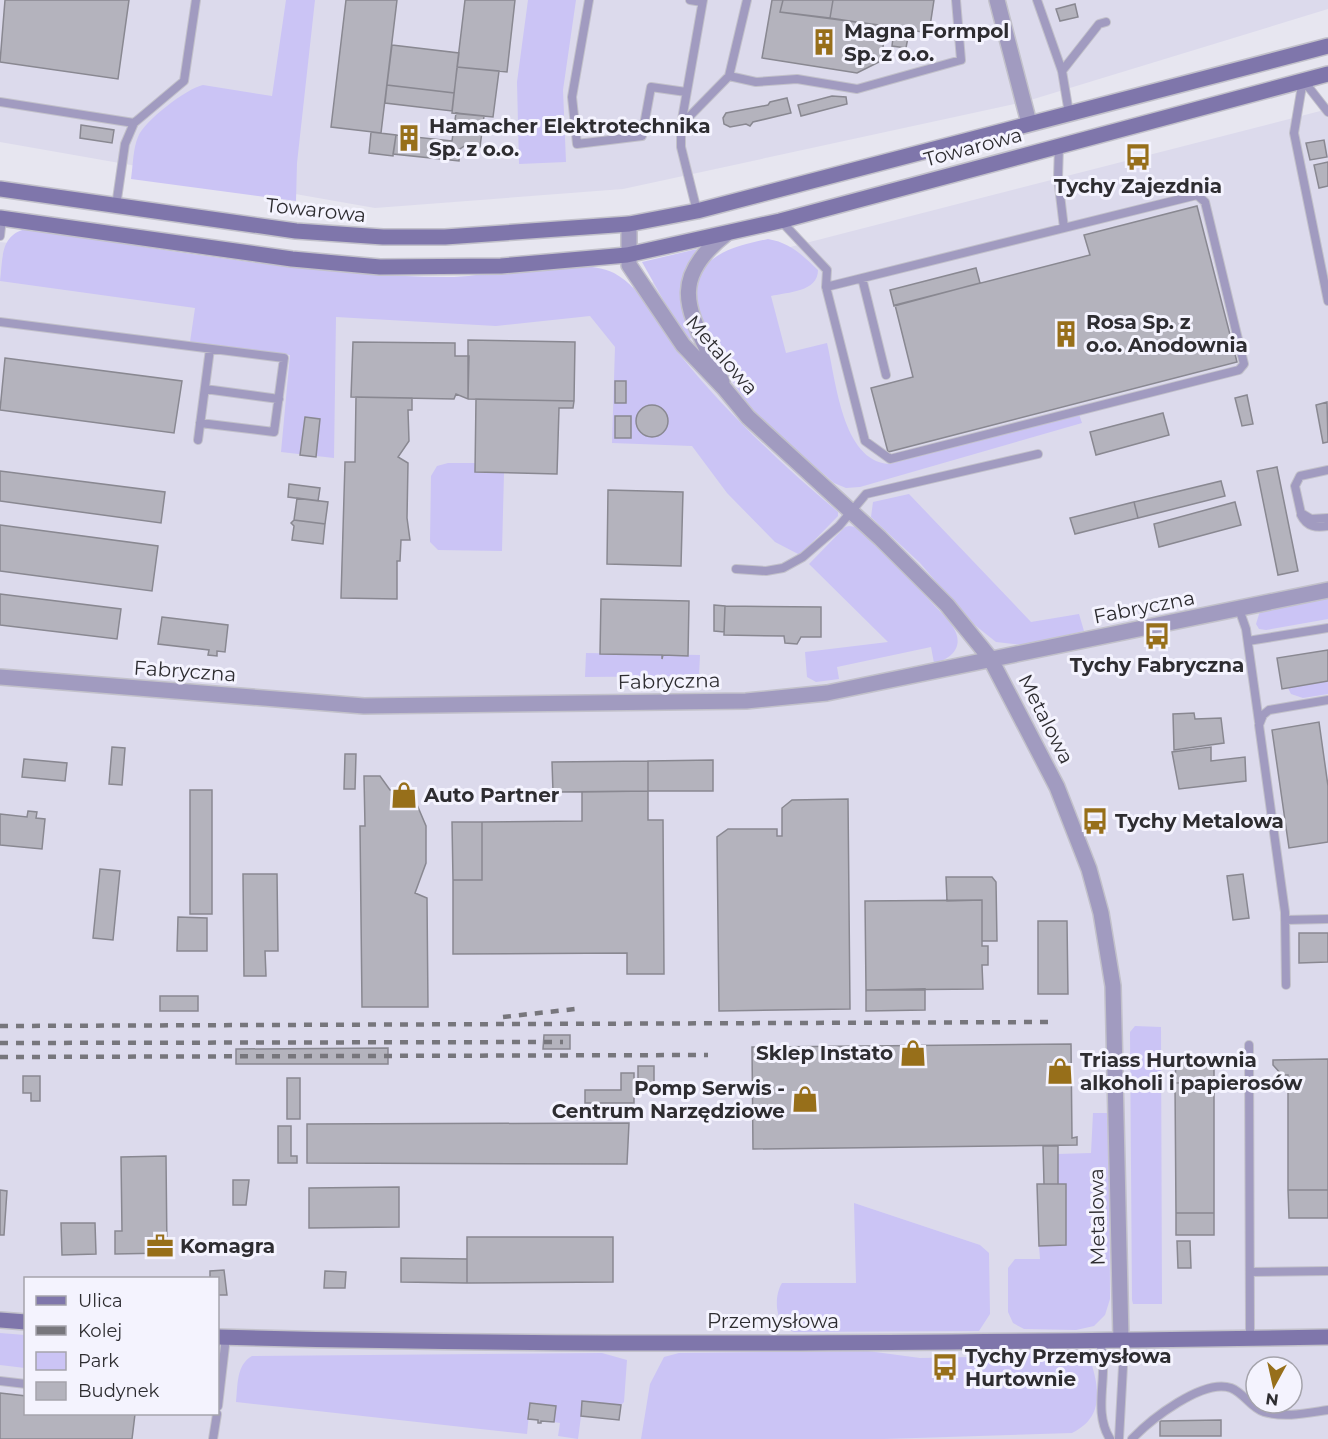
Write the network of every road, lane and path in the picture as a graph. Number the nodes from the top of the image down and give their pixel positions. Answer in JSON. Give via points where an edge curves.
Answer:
{"nodes":[{"id":1,"x":196,"y":0,"type":"edge"},
{"id":2,"x":589,"y":0,"type":"edge"},
{"id":3,"x":690,"y":0,"type":"edge"},
{"id":4,"x":747,"y":0,"type":"edge"},
{"id":5,"x":956,"y":0,"type":"edge"},
{"id":6,"x":997,"y":0,"type":"edge"},
{"id":7,"x":1037,"y":0,"type":"edge"},
{"id":8,"x":703,"y":1,"type":"edge"},
{"id":9,"x":1106,"y":22,"type":"dead end"},
{"id":10,"x":1328,"y":46,"type":"edge"},
{"id":11,"x":1296,"y":54,"type":"junction"},
{"id":12,"x":1062,"y":71,"type":"junction"},
{"id":13,"x":1328,"y":74,"type":"edge"},
{"id":14,"x":729,"y":76,"type":"junction"},
{"id":15,"x":1303,"y":80,"type":"junction"},
{"id":16,"x":686,"y":92,"type":"junction"},
{"id":17,"x":0,"y":102,"type":"edge"},
{"id":18,"x":1328,"y":112,"type":"edge"},
{"id":19,"x":1069,"y":113,"type":"junction"},
{"id":20,"x":134,"y":123,"type":"junction"},
{"id":21,"x":1029,"y":123,"type":"junction"},
{"id":22,"x":681,"y":125,"type":"junction"},
{"id":23,"x":1059,"y":146,"type":"junction"},
{"id":24,"x":0,"y":189,"type":"edge"},
{"id":25,"x":116,"y":206,"type":"junction"},
{"id":26,"x":697,"y":211,"type":"junction"},
{"id":27,"x":1,"y":218,"type":"edge"},
{"id":28,"x":780,"y":221,"type":"junction"},
{"id":29,"x":629,"y":224,"type":"junction"},
{"id":30,"x":1064,"y":228,"type":"junction"},
{"id":31,"x":726,"y":234,"type":"junction"},
{"id":32,"x":0,"y":236,"type":"edge"},
{"id":33,"x":1328,"y":247,"type":"edge"},
{"id":34,"x":1317,"y":249,"type":"junction"},
{"id":35,"x":627,"y":255,"type":"junction"},
{"id":36,"x":862,"y":278,"type":"junction"},
{"id":37,"x":826,"y":287,"type":"junction"},
{"id":38,"x":1328,"y":301,"type":"edge"},
{"id":39,"x":0,"y":322,"type":"edge"},
{"id":40,"x":210,"y":349,"type":"junction"},
{"id":41,"x":886,"y":375,"type":"dead end"},
{"id":42,"x":724,"y":388,"type":"junction"},
{"id":43,"x":205,"y":389,"type":"junction"},
{"id":44,"x":279,"y":399,"type":"junction"},
{"id":45,"x":200,"y":423,"type":"junction"},
{"id":46,"x":198,"y":440,"type":"dead end"},
{"id":47,"x":1038,"y":454,"type":"dead end"},
{"id":48,"x":1328,"y":470,"type":"edge"},
{"id":49,"x":851,"y":512,"type":"junction"},
{"id":50,"x":1301,"y":513,"type":"junction"},
{"id":51,"x":1328,"y":518,"type":"edge"},
{"id":52,"x":1328,"y":526,"type":"edge"},
{"id":53,"x":736,"y":569,"type":"dead end"},
{"id":54,"x":1328,"y":590,"type":"edge"},
{"id":55,"x":1239,"y":609,"type":"junction"},
{"id":56,"x":1328,"y":628,"type":"edge"},
{"id":57,"x":1248,"y":641,"type":"junction"},
{"id":58,"x":990,"y":658,"type":"junction"},
{"id":59,"x":0,"y":677,"type":"edge"},
{"id":60,"x":1328,"y":700,"type":"edge"},
{"id":61,"x":1259,"y":725,"type":"junction"},
{"id":62,"x":1328,"y":919,"type":"edge"},
{"id":63,"x":1285,"y":920,"type":"junction"},
{"id":64,"x":1286,"y":985,"type":"dead end"},
{"id":65,"x":1250,"y":1046,"type":"dead end"},
{"id":66,"x":1328,"y":1271,"type":"edge"},
{"id":67,"x":1250,"y":1272,"type":"junction"},
{"id":68,"x":0,"y":1320,"type":"edge"},
{"id":69,"x":24,"y":1323,"type":"edge"},
{"id":70,"x":222,"y":1337,"type":"edge"},
{"id":71,"x":1328,"y":1337,"type":"edge"},
{"id":72,"x":1250,"y":1338,"type":"junction"},
{"id":73,"x":1098,"y":1339,"type":"junction"},
{"id":74,"x":1124,"y":1339,"type":"junction"},
{"id":75,"x":0,"y":1381,"type":"edge"},
{"id":76,"x":24,"y":1384,"type":"edge"},
{"id":77,"x":219,"y":1388,"type":"edge"},
{"id":78,"x":1328,"y":1410,"type":"edge"},
{"id":79,"x":217,"y":1415,"type":"edge"},
{"id":80,"x":213,"y":1439,"type":"edge"},
{"id":81,"x":1110,"y":1439,"type":"edge"},
{"id":82,"x":1119,"y":1439,"type":"edge"},
{"id":83,"x":1132,"y":1439,"type":"edge"}],
"edges":[{"from":1,"to":20,"type":"lane","via":[[184,81]]},
{"from":2,"to":16,"type":"lane","via":[[572,97],[577,144],[642,136],[651,87]]},
{"from":3,"to":8,"type":"lane"},
{"from":4,"to":14,"type":"lane"},
{"from":5,"to":14,"type":"lane","via":[[961,60],[857,89],[797,79],[756,81]]},
{"from":6,"to":21,"type":"street"},
{"from":7,"to":12,"type":"lane"},
{"from":8,"to":16,"type":"lane"},
{"from":9,"to":12,"type":"lane","via":[[1100,24]]},
{"from":10,"to":11,"type":"street","name":"Towarowa"},
{"from":11,"to":15,"type":"street"},
{"from":11,"to":19,"type":"street","name":"Towarowa"},
{"from":12,"to":19,"type":"lane"},
{"from":13,"to":15,"type":"street","name":"Towarowa"},
{"from":14,"to":22,"type":"lane"},
{"from":15,"to":18,"type":"lane"},
{"from":15,"to":23,"type":"street","name":"Towarowa"},
{"from":15,"to":34,"type":"lane","via":[[1294,133]]},
{"from":16,"to":22,"type":"lane"},
{"from":17,"to":20,"type":"lane"},
{"from":19,"to":21,"type":"street","name":"Towarowa"},
{"from":20,"to":25,"type":"lane","via":[[125,144]]},
{"from":21,"to":26,"type":"street","name":"Towarowa"},
{"from":22,"to":26,"type":"lane","via":[[681,147]]},
{"from":23,"to":28,"type":"street","name":"Towarowa"},
{"from":23,"to":30,"type":"lane"},
{"from":24,"to":25,"type":"street","name":"Towarowa"},
{"from":25,"to":29,"type":"street","name":"Towarowa","via":[[296,231],[383,237],[445,237]]},
{"from":26,"to":29,"type":"street","name":"Towarowa"},
{"from":27,"to":32,"type":"lane"},
{"from":27,"to":35,"type":"street","name":"Towarowa","via":[[292,259],[380,267],[501,266]]},
{"from":28,"to":31,"type":"street","name":"Towarowa"},
{"from":28,"to":37,"type":"lane","via":[[827,270]]},
{"from":29,"to":35,"type":"street"},
{"from":30,"to":36,"type":"lane"},
{"from":30,"to":37,"type":"lane","via":[[1197,195],[1205,202],[1244,364],[1228,373],[890,459],[865,441]]},
{"from":31,"to":35,"type":"street","name":"Towarowa"},
{"from":31,"to":42,"type":"street","via":[[704,253],[687,297],[689,312]]},
{"from":33,"to":34,"type":"lane"},
{"from":34,"to":38,"type":"lane"},
{"from":35,"to":42,"type":"street","name":"Metalowa","via":[[633,273],[682,345]]},
{"from":36,"to":37,"type":"lane"},
{"from":36,"to":41,"type":"lane"},
{"from":39,"to":40,"type":"lane"},
{"from":40,"to":43,"type":"lane"},
{"from":40,"to":44,"type":"lane","via":[[284,358]]},
{"from":42,"to":49,"type":"street","name":"Metalowa","via":[[748,417]]},
{"from":43,"to":44,"type":"lane"},
{"from":43,"to":45,"type":"lane"},
{"from":44,"to":45,"type":"lane","via":[[274,432]]},
{"from":45,"to":46,"type":"lane"},
{"from":47,"to":49,"type":"lane","via":[[866,494]]},
{"from":48,"to":50,"type":"lane","via":[[1300,476],[1296,481]]},
{"from":49,"to":53,"type":"lane","via":[[804,557],[783,568]]},
{"from":49,"to":58,"type":"street","name":"Metalowa","via":[[947,605]]},
{"from":50,"to":51,"type":"lane","via":[[1311,519]]},
{"from":50,"to":52,"type":"lane","via":[[1312,526]]},
{"from":54,"to":55,"type":"street","name":"Fabryczna"},
{"from":55,"to":57,"type":"lane"},
{"from":55,"to":58,"type":"street","name":"Fabryczna"},
{"from":56,"to":57,"type":"lane"},
{"from":57,"to":61,"type":"lane"},
{"from":58,"to":59,"type":"street","name":"Fabryczna","via":[[827,693],[746,701],[364,706]]},
{"from":58,"to":74,"type":"street","name":"Metalowa","via":[[1057,787],[1089,869],[1101,913],[1113,986]]},
{"from":60,"to":61,"type":"lane","via":[[1269,710]]},
{"from":61,"to":63,"type":"lane"},
{"from":62,"to":63,"type":"lane"},
{"from":63,"to":64,"type":"lane"},
{"from":65,"to":67,"type":"lane"},
{"from":66,"to":67,"type":"lane"},
{"from":67,"to":72,"type":"lane"},
{"from":68,"to":69,"type":"street"},
{"from":70,"to":73,"type":"street","name":"Przemysłowa","via":[[386,1342]]},
{"from":70,"to":77,"type":"lane"},
{"from":71,"to":72,"type":"street","name":"Przemysłowa"},
{"from":72,"to":74,"type":"street","name":"Przemysłowa"},
{"from":73,"to":74,"type":"street","name":"Przemysłowa"},
{"from":73,"to":81,"type":"lane","via":[[1103,1358],[1101,1413]]},
{"from":74,"to":82,"type":"lane"},
{"from":75,"to":76,"type":"lane"},
{"from":78,"to":83,"type":"lane","via":[[1267,1413],[1232,1389],[1217,1387],[1161,1413]]},
{"from":79,"to":80,"type":"lane"}]}
